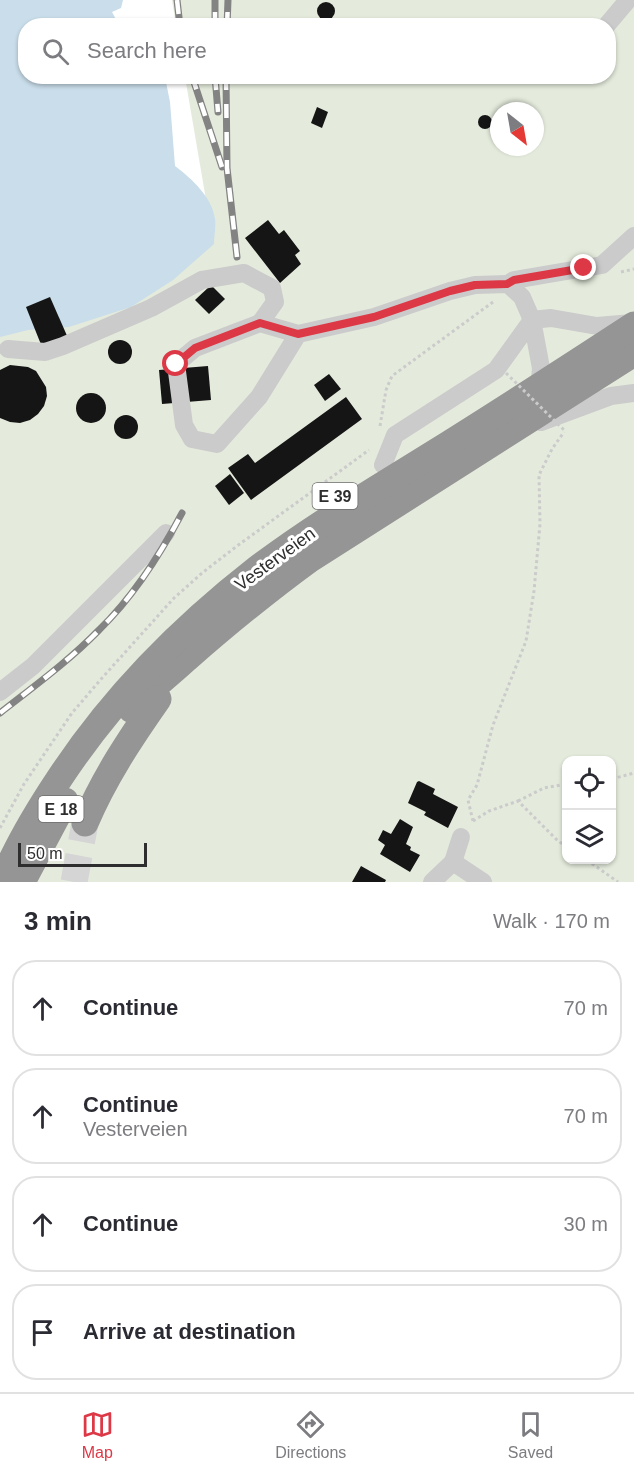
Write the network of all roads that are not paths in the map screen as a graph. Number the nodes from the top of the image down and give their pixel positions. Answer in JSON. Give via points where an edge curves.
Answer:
{"nodes":[{"id":1,"x":628,"y":0,"type":"edge"},
{"id":2,"x":613,"y":18,"type":"edge"},
{"id":3,"x":634,"y":236,"type":"edge"},
{"id":4,"x":507,"y":284,"type":"junction"},
{"id":5,"x":532,"y":321,"type":"junction"},
{"id":6,"x":260,"y":323,"type":"junction"},
{"id":7,"x":634,"y":324,"type":"edge"},
{"id":8,"x":298,"y":334,"type":"junction"},
{"id":9,"x":8,"y":349,"type":"dead end"},
{"id":10,"x":634,"y":353,"type":"edge"},
{"id":11,"x":535,"y":389,"type":"junction"},
{"id":12,"x":634,"y":393,"type":"edge"},
{"id":13,"x":498,"y":426,"type":"junction"},
{"id":14,"x":383,"y":465,"type":"junction"},
{"id":15,"x":166,"y":533,"type":"dead end"},
{"id":16,"x":209,"y":609,"type":"junction"},
{"id":17,"x":184,"y":661,"type":"junction"},
{"id":18,"x":0,"y":692,"type":"edge"},
{"id":19,"x":42,"y":806,"type":"junction"},
{"id":20,"x":85,"y":823,"type":"tunnel mouth"},
{"id":21,"x":461,"y":837,"type":"road end"},
{"id":22,"x":0,"y":858,"type":"edge"},
{"id":23,"x":453,"y":862,"type":"junction"},
{"id":24,"x":2,"y":882,"type":"edge"},
{"id":25,"x":22,"y":882,"type":"edge"},
{"id":26,"x":432,"y":882,"type":"edge"},
{"id":27,"x":483,"y":882,"type":"edge"}],
"edges":[{"from":1,"to":2,"type":"street"},
{"from":3,"to":4,"type":"street","via":[[602,265]]},
{"from":4,"to":5,"type":"street","via":[[522,297]]},
{"from":4,"to":8,"type":"street","via":[[458,289],[374,317]]},
{"from":5,"to":7,"type":"street","number":"E 39","via":[[551,318],[597,326]]},
{"from":5,"to":11,"type":"street","via":[[541,368]]},
{"from":5,"to":14,"type":"street","via":[[496,370],[395,435]]},
{"from":6,"to":8,"type":"street"},
{"from":6,"to":8,"type":"street","via":[[195,348],[176,364],[184,425],[192,439],[217,444],[259,398]]},
{"from":6,"to":9,"type":"street","via":[[275,302],[272,288],[244,273],[202,280],[151,308],[45,352]]},
{"from":7,"to":11,"type":"highway","name":"Vesterveien","number":"E 39"},
{"from":10,"to":13,"type":"highway","name":"Vesterveien","number":"E 39"},
{"from":11,"to":13,"type":"highway","name":"Vesterveien","number":"E 39"},
{"from":12,"to":13,"type":"street"},
{"from":13,"to":14,"type":"highway","number":"E 39","via":[[404,451]]},
{"from":13,"to":16,"type":"highway","name":"Vesterveien","number":"E 39","via":[[289,546]]},
{"from":13,"to":17,"type":"highway","name":"Vesterveien","number":"E 39","via":[[264,592]]},
{"from":14,"to":16,"type":"highway","number":"E 39","via":[[283,529],[248,557]]},
{"from":15,"to":18,"type":"street","via":[[33,666]]},
{"from":16,"to":19,"type":"highway","name":"Vesterveien","number":"E 39","via":[[127,688]]},
{"from":17,"to":20,"type":"highway","number":"E 39","via":[[99,789]]},
{"from":17,"to":25,"type":"highway","name":"Vesterveien","number":"E 18","via":[[146,693],[78,777]]},
{"from":19,"to":22,"type":"highway","number":"E 39","via":[[20,818]]},
{"from":19,"to":24,"type":"highway","name":"Vesterveien","number":"E 18"},
{"from":21,"to":23,"type":"street"},
{"from":23,"to":26,"type":"street"},
{"from":23,"to":27,"type":"street"}]}
